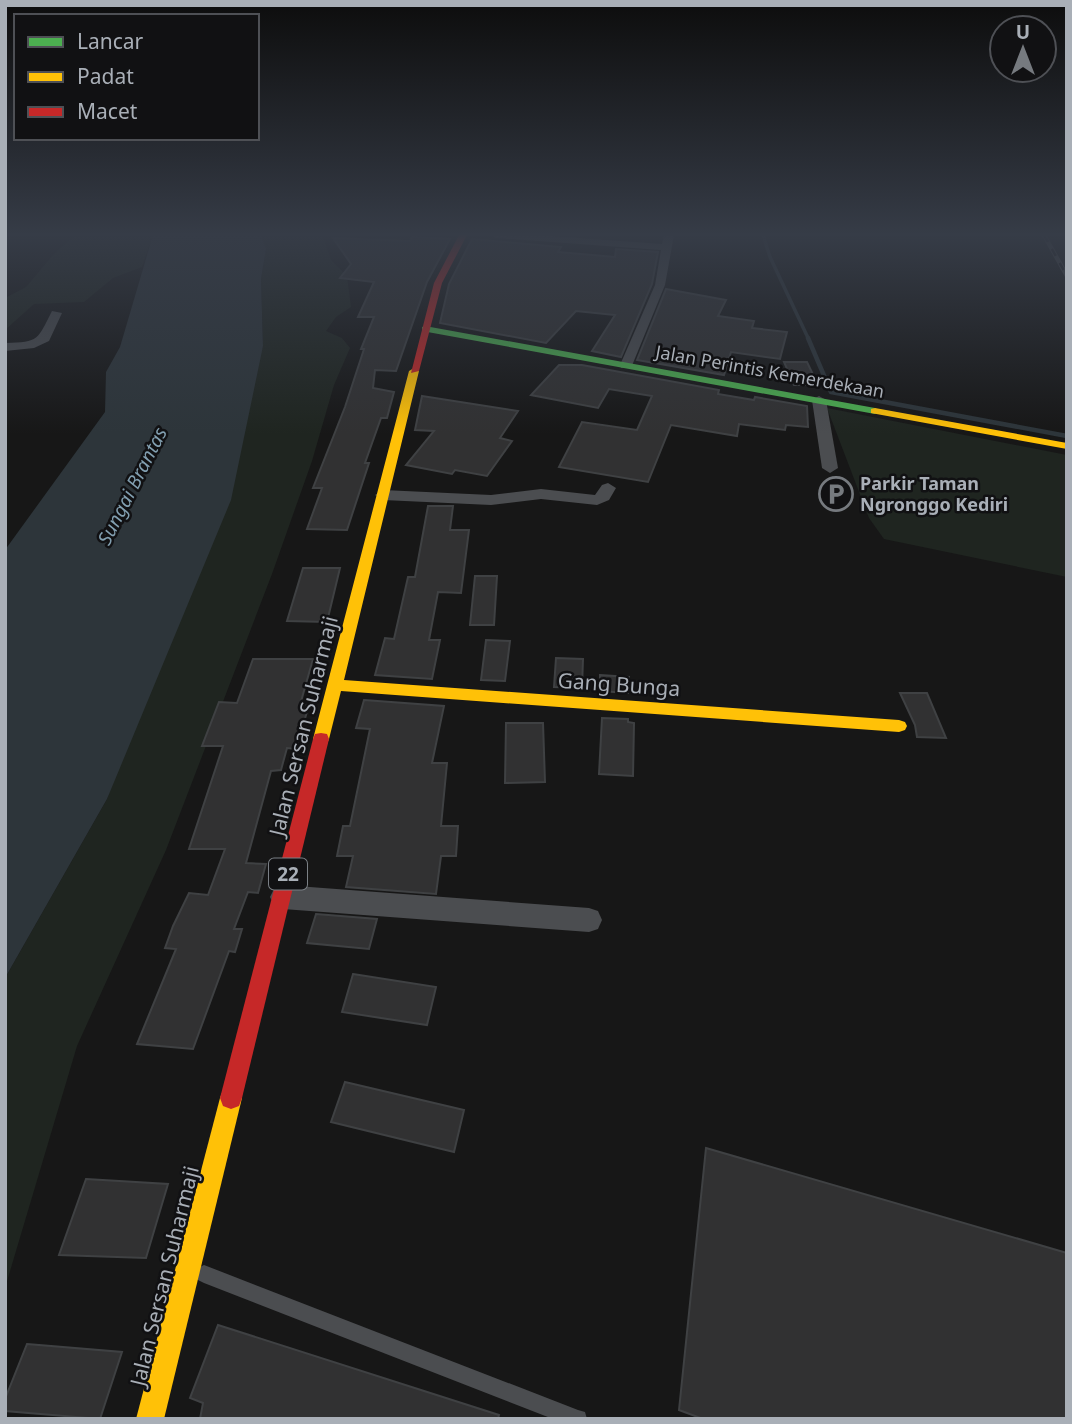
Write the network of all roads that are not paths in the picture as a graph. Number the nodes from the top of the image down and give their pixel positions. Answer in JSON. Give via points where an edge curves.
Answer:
{"nodes":[{"id":1,"x":433,"y":301,"type":"edge"},
{"id":2,"x":653,"y":301,"type":"edge"},
{"id":3,"x":56,"y":313,"type":"dead end"},
{"id":4,"x":425,"y":329,"type":"junction"},
{"id":5,"x":5,"y":347,"type":"edge"},
{"id":6,"x":626,"y":365,"type":"junction"},
{"id":7,"x":819,"y":400,"type":"junction"},
{"id":8,"x":1067,"y":446,"type":"edge"},
{"id":9,"x":830,"y":468,"type":"dead end"},
{"id":10,"x":608,"y":488,"type":"dead end"},
{"id":11,"x":383,"y":495,"type":"junction"},
{"id":12,"x":336,"y":685,"type":"junction"},
{"id":13,"x":899,"y":726,"type":"dead end"},
{"id":14,"x":283,"y":897,"type":"junction"},
{"id":15,"x":589,"y":920,"type":"dead end"},
{"id":16,"x":188,"y":1268,"type":"junction"},
{"id":17,"x":150,"y":1419,"type":"edge"},
{"id":18,"x":578,"y":1419,"type":"edge"}],
"edges":[{"from":1,"to":4,"type":"main road","number":"22"},
{"from":2,"to":6,"type":"street"},
{"from":3,"to":5,"type":"street","via":[[45,339]]},
{"from":4,"to":6,"type":"main road","name":"Jalan Perintis Kemerdekaan"},
{"from":4,"to":11,"type":"main road","name":"Jalan Sersan Suharmaji","number":"22"},
{"from":6,"to":7,"type":"main road","name":"Jalan Perintis Kemerdekaan"},
{"from":7,"to":8,"type":"main road","name":"Jalan Perintis Kemerdekaan"},
{"from":7,"to":9,"type":"street"},
{"from":10,"to":11,"type":"street","via":[[597,500],[541,494],[491,500]]},
{"from":11,"to":12,"type":"main road","name":"Jalan Sersan Suharmaji","number":"22"},
{"from":12,"to":13,"type":"main road","name":"Gang Bunga"},
{"from":12,"to":14,"type":"main road","name":"Jalan Sersan Suharmaji","number":"22"},
{"from":14,"to":15,"type":"street"},
{"from":14,"to":16,"type":"main road","name":"Jalan Sersan Suharmaji","number":"22"},
{"from":16,"to":17,"type":"main road","name":"Jalan Sersan Suharmaji","number":"22"},
{"from":16,"to":18,"type":"lane"}]}
